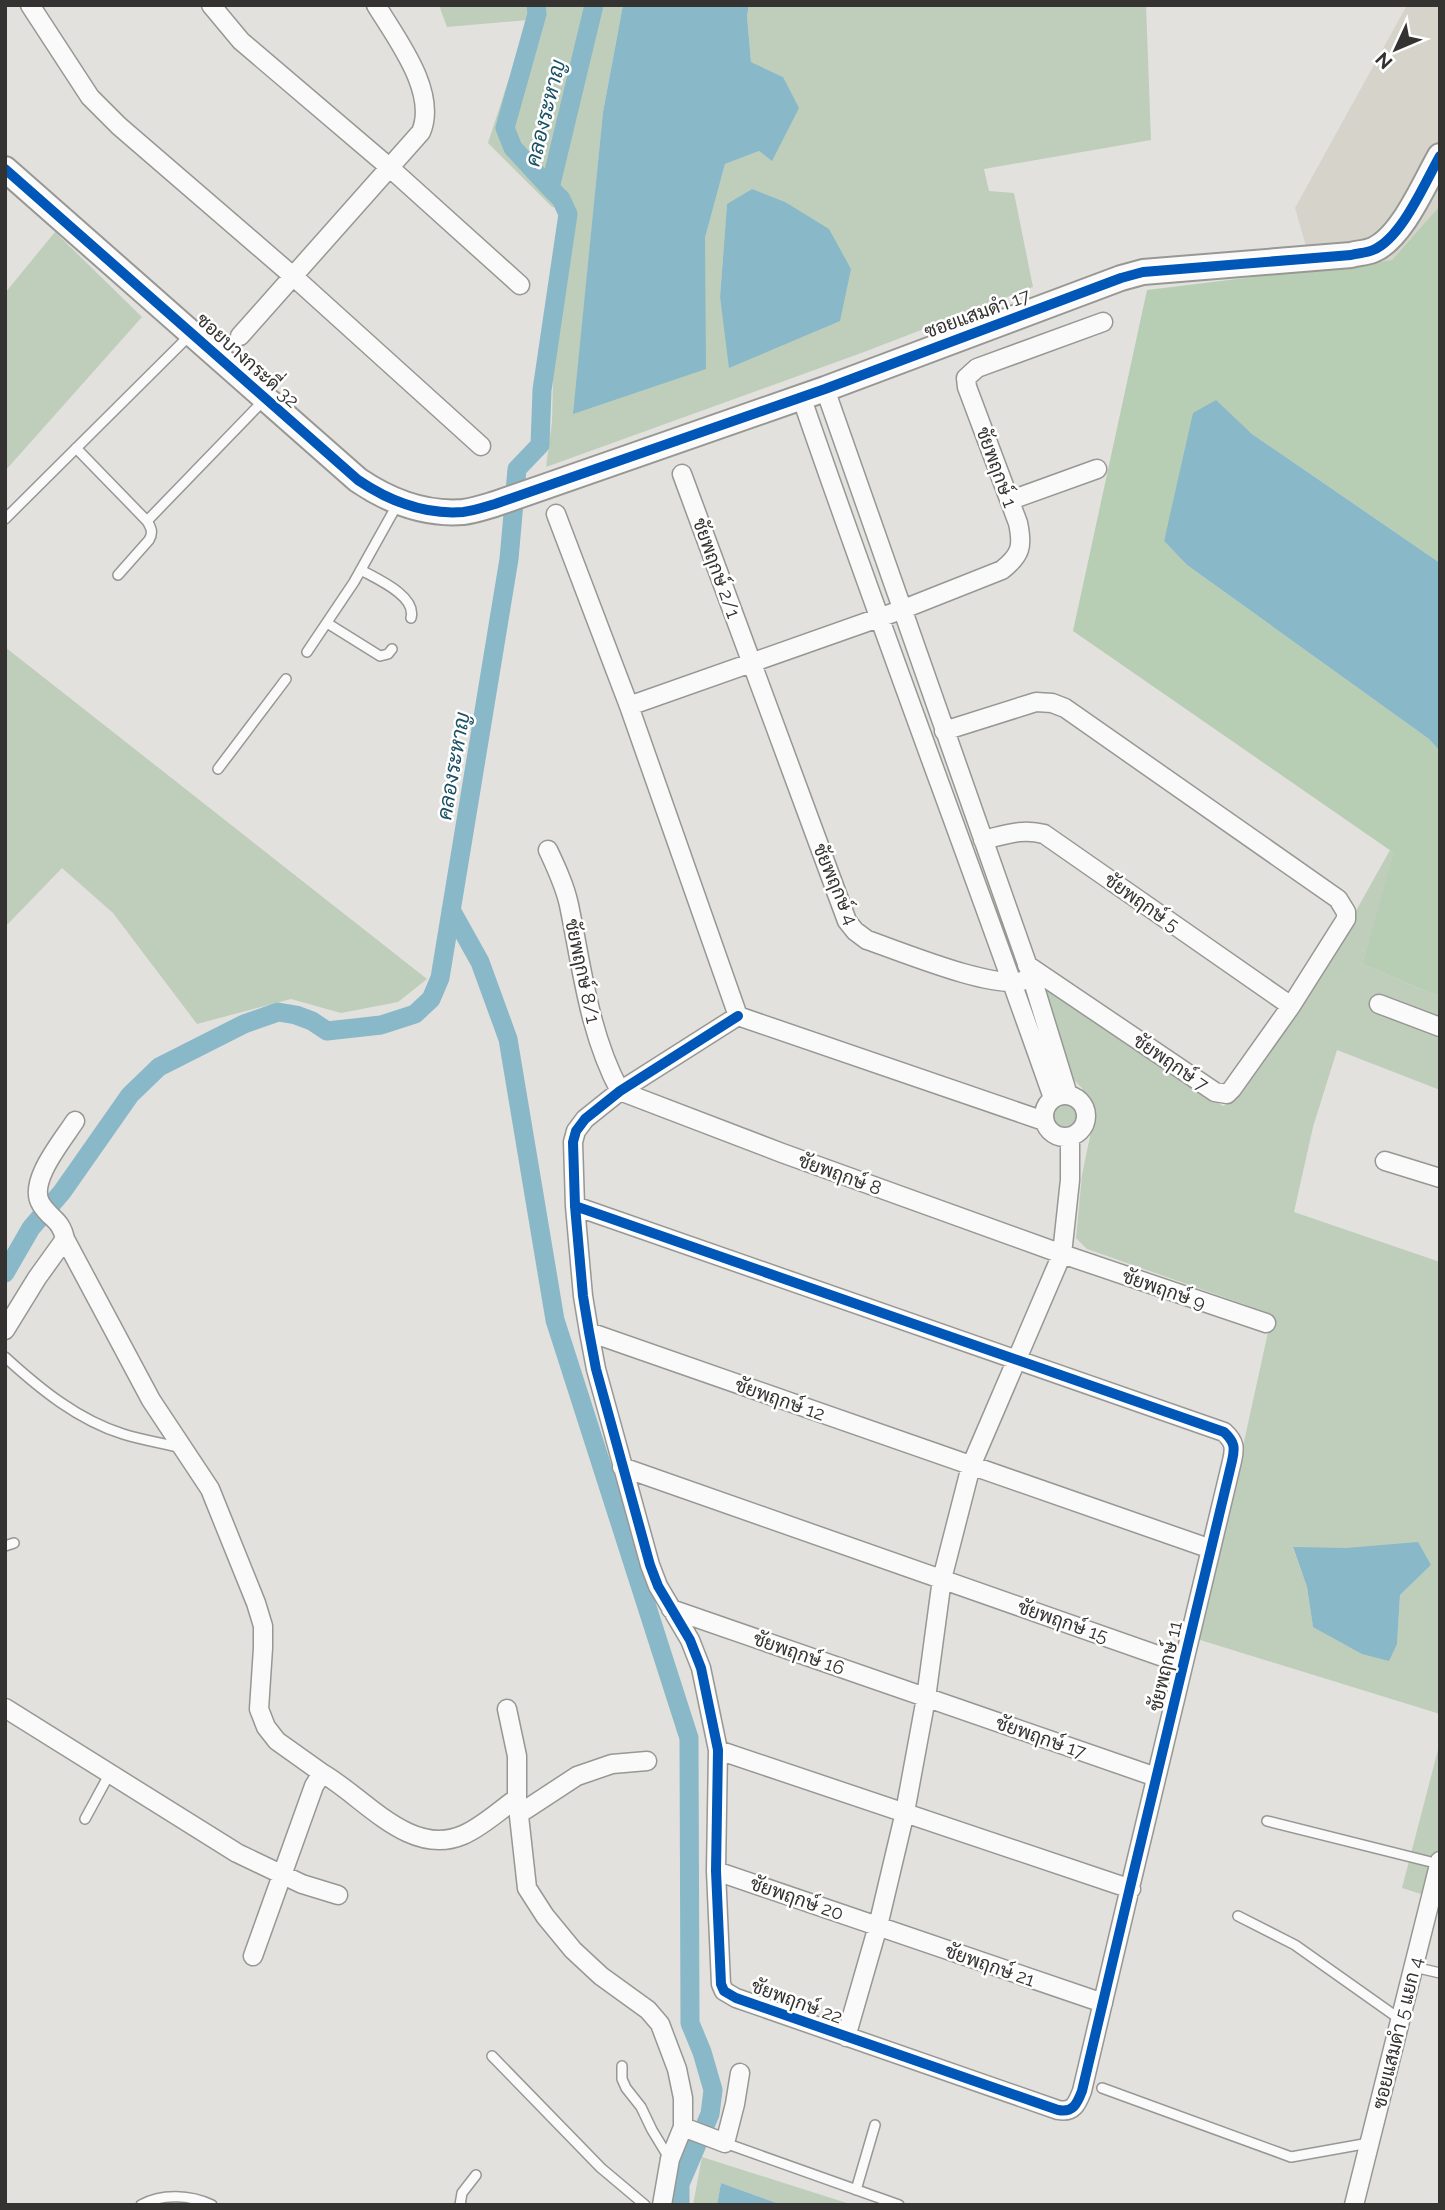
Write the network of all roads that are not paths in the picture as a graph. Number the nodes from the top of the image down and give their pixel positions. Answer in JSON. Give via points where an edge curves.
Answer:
{"nodes":[{"id":1,"x":30,"y":5,"type":"edge"},
{"id":2,"x":211,"y":5,"type":"edge"},
{"id":3,"x":376,"y":5,"type":"edge"},
{"id":4,"x":1440,"y":156,"type":"edge"},
{"id":5,"x":389,"y":167,"type":"junction"},
{"id":6,"x":5,"y":169,"type":"edge"},
{"id":7,"x":293,"y":277,"type":"junction"},
{"id":8,"x":520,"y":285,"type":"dead end"},
{"id":9,"x":1103,"y":322,"type":"dead end"},
{"id":10,"x":192,"y":334,"type":"junction"},
{"id":11,"x":240,"y":336,"type":"dead end"},
{"id":12,"x":825,"y":389,"type":"junction"},
{"id":13,"x":802,"y":396,"type":"junction"},
{"id":14,"x":265,"y":399,"type":"junction"},
{"id":15,"x":481,"y":446,"type":"dead end"},
{"id":16,"x":76,"y":448,"type":"junction"},
{"id":17,"x":1097,"y":469,"type":"dead end"},
{"id":18,"x":682,"y":474,"type":"dead end"},
{"id":19,"x":1010,"y":500,"type":"junction"},
{"id":20,"x":398,"y":503,"type":"junction"},
{"id":21,"x":495,"y":504,"type":"joint"},
{"id":22,"x":556,"y":514,"type":"dead end"},
{"id":23,"x":5,"y":519,"type":"edge"},
{"id":24,"x":147,"y":522,"type":"junction"},
{"id":25,"x":873,"y":528,"type":"junction"},
{"id":26,"x":849,"y":536,"type":"junction"},
{"id":27,"x":361,"y":570,"type":"junction"},
{"id":28,"x":118,"y":575,"type":"dead end"},
{"id":29,"x":901,"y":610,"type":"junction"},
{"id":30,"x":880,"y":617,"type":"junction"},
{"id":31,"x":411,"y":618,"type":"dead end"},
{"id":32,"x":327,"y":622,"type":"junction"},
{"id":33,"x":393,"y":649,"type":"dead end"},
{"id":34,"x":307,"y":652,"type":"dead end"},
{"id":35,"x":752,"y":663,"type":"junction"},
{"id":36,"x":924,"y":674,"type":"junction"},
{"id":37,"x":286,"y":679,"type":"dead end"},
{"id":38,"x":904,"y":680,"type":"junction"},
{"id":39,"x":629,"y":706,"type":"junction"},
{"id":40,"x":944,"y":731,"type":"junction"},
{"id":41,"x":218,"y":769,"type":"dead end"},
{"id":42,"x":964,"y":789,"type":"junction"},
{"id":43,"x":943,"y":796,"type":"junction"},
{"id":44,"x":983,"y":840,"type":"junction"},
{"id":45,"x":548,"y":850,"type":"dead end"},
{"id":46,"x":1029,"y":971,"type":"junction"},
{"id":47,"x":1013,"y":983,"type":"junction"},
{"id":48,"x":1379,"y":1004,"type":"dead end"},
{"id":49,"x":1290,"y":1006,"type":"junction"},
{"id":50,"x":738,"y":1016,"type":"junction"},
{"id":51,"x":1440,"y":1027,"type":"edge"},
{"id":52,"x":620,"y":1091,"type":"junction"},
{"id":53,"x":1060,"y":1097,"type":"junction"},
{"id":54,"x":75,"y":1121,"type":"dead end"},
{"id":55,"x":1044,"y":1121,"type":"junction"},
{"id":56,"x":1070,"y":1137,"type":"junction"},
{"id":57,"x":1385,"y":1161,"type":"dead end"},
{"id":58,"x":1440,"y":1178,"type":"edge"},
{"id":59,"x":575,"y":1206,"type":"junction"},
{"id":60,"x":62,"y":1231,"type":"junction"},
{"id":61,"x":1062,"y":1254,"type":"junction"},
{"id":62,"x":1266,"y":1323,"type":"dead end"},
{"id":63,"x":5,"y":1330,"type":"edge"},
{"id":64,"x":589,"y":1332,"type":"junction"},
{"id":65,"x":5,"y":1357,"type":"edge"},
{"id":66,"x":1015,"y":1361,"type":"junction"},
{"id":67,"x":184,"y":1448,"type":"junction"},
{"id":68,"x":971,"y":1466,"type":"junction"},
{"id":69,"x":622,"y":1467,"type":"junction"},
{"id":70,"x":1210,"y":1549,"type":"junction"},
{"id":71,"x":942,"y":1579,"type":"junction"},
{"id":72,"x":671,"y":1609,"type":"junction"},
{"id":73,"x":1183,"y":1664,"type":"junction"},
{"id":74,"x":926,"y":1698,"type":"junction"},
{"id":75,"x":5,"y":1709,"type":"edge"},
{"id":76,"x":507,"y":1709,"type":"dead end"},
{"id":77,"x":718,"y":1750,"type":"junction"},
{"id":78,"x":647,"y":1761,"type":"dead end"},
{"id":79,"x":110,"y":1773,"type":"junction"},
{"id":80,"x":322,"y":1773,"type":"junction"},
{"id":81,"x":1156,"y":1777,"type":"junction"},
{"id":82,"x":518,"y":1806,"type":"junction"},
{"id":83,"x":905,"y":1812,"type":"junction"},
{"id":84,"x":85,"y":1819,"type":"dead end"},
{"id":85,"x":1267,"y":1821,"type":"dead end"},
{"id":86,"x":1439,"y":1863,"type":"edge"},
{"id":87,"x":716,"y":1871,"type":"junction"},
{"id":88,"x":282,"y":1875,"type":"junction"},
{"id":89,"x":1131,"y":1888,"type":"junction"},
{"id":90,"x":338,"y":1895,"type":"dead end"},
{"id":91,"x":1238,"y":1916,"type":"dead end"},
{"id":92,"x":878,"y":1926,"type":"junction"},
{"id":93,"x":253,"y":1956,"type":"dead end"},
{"id":94,"x":1414,"y":1966,"type":"junction"},
{"id":95,"x":1440,"y":1973,"type":"edge"},
{"id":96,"x":1103,"y":2003,"type":"junction"},
{"id":97,"x":1401,"y":2020,"type":"junction"},
{"id":98,"x":846,"y":2037,"type":"junction"},
{"id":99,"x":492,"y":2056,"type":"dead end"},
{"id":100,"x":622,"y":2066,"type":"dead end"},
{"id":101,"x":740,"y":2073,"type":"dead end"},
{"id":102,"x":1102,"y":2088,"type":"dead end"},
{"id":103,"x":1058,"y":2110,"type":"joint"},
{"id":104,"x":875,"y":2125,"type":"dead end"},
{"id":105,"x":683,"y":2127,"type":"junction"},
{"id":106,"x":724,"y":2143,"type":"junction"},
{"id":107,"x":1369,"y":2143,"type":"junction"},
{"id":108,"x":670,"y":2159,"type":"junction"},
{"id":109,"x":476,"y":2175,"type":"dead end"},
{"id":110,"x":856,"y":2190,"type":"junction"},
{"id":111,"x":1357,"y":2203,"type":"edge"},
{"id":112,"x":141,"y":2205,"type":"edge"},
{"id":113,"x":212,"y":2205,"type":"edge"},
{"id":114,"x":460,"y":2205,"type":"edge"},
{"id":115,"x":645,"y":2205,"type":"edge"},
{"id":116,"x":662,"y":2205,"type":"edge"},
{"id":117,"x":899,"y":2205,"type":"edge"}],
"edges":[{"from":1,"to":7,"type":"street","via":[[90,97],[119,127]]},
{"from":2,"to":5,"type":"street","via":[[241,41]]},
{"from":3,"to":5,"type":"street","via":[[406,54],[425,108],[421,132]]},
{"from":4,"to":12,"type":"street","name":"ซอยแสมดำ 17","via":[[1403,221],[1374,250],[1143,272]]},
{"from":5,"to":7,"type":"street"},
{"from":5,"to":8,"type":"street"},
{"from":6,"to":10,"type":"street","name":"ซอยบางกระดี่ 32"},
{"from":7,"to":11,"type":"street"},
{"from":7,"to":15,"type":"street"},
{"from":9,"to":19,"type":"street","name":"ชัยพฤกษ์ 1","via":[[977,368],[965,378]]},
{"from":10,"to":14,"type":"street","name":"ซอยบางกระดี่ 32"},
{"from":10,"to":16,"type":"lane"},
{"from":12,"to":13,"type":"street","name":"ซอยแสมดำ 17"},
{"from":12,"to":25,"type":"street"},
{"from":13,"to":21,"type":"street","name":"ซอยแสมดำ 17"},
{"from":13,"to":26,"type":"street"},
{"from":14,"to":20,"type":"street","name":"ซอยบางกระดี่ 32","via":[[358,480]]},
{"from":14,"to":24,"type":"lane"},
{"from":16,"to":23,"type":"lane"},
{"from":16,"to":24,"type":"lane"},
{"from":17,"to":19,"type":"street"},
{"from":18,"to":35,"type":"street","name":"ชัยพฤกษ์ 2/1"},
{"from":19,"to":29,"type":"street","name":"ชัยพฤกษ์ 1","via":[[1021,540],[1011,563]]},
{"from":20,"to":21,"type":"street","name":"ซอยบางกระดี่ 32","via":[[463,512]]},
{"from":20,"to":27,"type":"lane"},
{"from":22,"to":39,"type":"street"},
{"from":24,"to":28,"type":"lane","via":[[152,534],[149,540]]},
{"from":25,"to":26,"type":"street"},
{"from":25,"to":29,"type":"street"},
{"from":26,"to":30,"type":"street"},
{"from":27,"to":31,"type":"lane","via":[[404,597],[411,604]]},
{"from":27,"to":32,"type":"lane"},
{"from":29,"to":30,"type":"street","name":"ชัยพฤกษ์ 1"},
{"from":29,"to":36,"type":"street"},
{"from":30,"to":35,"type":"street","name":"ชัยพฤกษ์ 1"},
{"from":30,"to":38,"type":"street"},
{"from":32,"to":33,"type":"lane","via":[[380,656]]},
{"from":32,"to":34,"type":"lane"},
{"from":35,"to":39,"type":"street","name":"ชัยพฤกษ์ 1"},
{"from":35,"to":47,"type":"street","name":"ชัยพฤกษ์ 4","via":[[847,920],[855,931],[867,940],[971,976]]},
{"from":36,"to":38,"type":"street"},
{"from":36,"to":40,"type":"street"},
{"from":37,"to":41,"type":"lane"},
{"from":38,"to":43,"type":"street"},
{"from":39,"to":50,"type":"street"},
{"from":40,"to":42,"type":"street"},
{"from":40,"to":49,"type":"street","via":[[1036,702],[1065,708],[1338,899],[1346,919]]},
{"from":42,"to":43,"type":"street"},
{"from":42,"to":44,"type":"street"},
{"from":43,"to":47,"type":"street"},
{"from":44,"to":46,"type":"street"},
{"from":44,"to":49,"type":"street","name":"ชัยพฤกษ์ 5","via":[[1017,831],[1044,834]]},
{"from":45,"to":52,"type":"street","name":"ชัยพฤกษ์ 8/1","via":[[569,903],[598,1042]]},
{"from":46,"to":47,"type":"street","name":"ชัยพฤกษ์ 4"},
{"from":46,"to":49,"type":"street","name":"ชัยพฤกษ์ 7","via":[[1220,1094],[1232,1089]]},
{"from":46,"to":53,"type":"street"},
{"from":47,"to":53,"type":"street"},
{"from":48,"to":51,"type":"street"},
{"from":50,"to":52,"type":"street"},
{"from":50,"to":55,"type":"street"},
{"from":52,"to":59,"type":"street","via":[[576,1131]]},
{"from":52,"to":61,"type":"street","name":"ชัยพฤกษ์ 8"},
{"from":53,"to":55,"type":"street","via":[[1047,1105]]},
{"from":53,"to":56,"type":"street","via":[[1081,1102],[1087,1115],[1082,1129]]},
{"from":54,"to":60,"type":"street","via":[[37,1185],[41,1204]]},
{"from":55,"to":56,"type":"street","via":[[1057,1136]]},
{"from":56,"to":61,"type":"street"},
{"from":57,"to":58,"type":"street"},
{"from":59,"to":64,"type":"street"},
{"from":59,"to":66,"type":"street","name":"ชัยพฤกษ์ 11"},
{"from":60,"to":63,"type":"street"},
{"from":60,"to":67,"type":"street","via":[[150,1400]]},
{"from":61,"to":62,"type":"street","name":"ชัยพฤกษ์ 9"},
{"from":61,"to":66,"type":"street"},
{"from":64,"to":68,"type":"street","name":"ชัยพฤกษ์ 12"},
{"from":64,"to":69,"type":"street"},
{"from":65,"to":67,"type":"lane","via":[[80,1415],[122,1434]]},
{"from":66,"to":68,"type":"street"},
{"from":66,"to":70,"type":"street","name":"ชัยพฤกษ์ 11","via":[[1231,1438],[1235,1448]]},
{"from":67,"to":80,"type":"street","via":[[210,1489],[259,1615],[263,1648],[259,1709],[266,1727],[277,1741]]},
{"from":68,"to":70,"type":"street","name":"ชัยพฤกษ์ 12"},
{"from":68,"to":71,"type":"street"},
{"from":69,"to":71,"type":"street","name":"ชัยพฤกษ์ 15"},
{"from":69,"to":72,"type":"street","via":[[650,1565]]},
{"from":70,"to":73,"type":"street","name":"ชัยพฤกษ์ 11"},
{"from":71,"to":73,"type":"street","name":"ชัยพฤกษ์ 15"},
{"from":71,"to":74,"type":"street"},
{"from":72,"to":74,"type":"street","name":"ชัยพฤกษ์ 16"},
{"from":72,"to":77,"type":"street","via":[[690,1640],[704,1677]]},
{"from":73,"to":81,"type":"street","name":"ชัยพฤกษ์ 11"},
{"from":74,"to":81,"type":"street","name":"ชัยพฤกษ์ 17"},
{"from":74,"to":83,"type":"street"},
{"from":75,"to":79,"type":"street"},
{"from":76,"to":82,"type":"street","via":[[517,1756]]},
{"from":77,"to":83,"type":"street"},
{"from":77,"to":87,"type":"street"},
{"from":78,"to":82,"type":"street","via":[[612,1764],[577,1776]]},
{"from":79,"to":84,"type":"lane"},
{"from":79,"to":88,"type":"street","via":[[237,1853]]},
{"from":80,"to":82,"type":"street","via":[[396,1827],[424,1839],[445,1841],[466,1835]]},
{"from":80,"to":88,"type":"street"},
{"from":81,"to":89,"type":"street","name":"ชัยพฤกษ์ 11"},
{"from":82,"to":105,"type":"street","via":[[527,1888],[582,1959],[660,2024],[677,2069]]},
{"from":83,"to":89,"type":"street"},
{"from":83,"to":92,"type":"street"},
{"from":85,"to":86,"type":"lane"},
{"from":86,"to":94,"type":"street","name":"ซอยแสมดำ 5 แยก 4"},
{"from":87,"to":92,"type":"street","name":"ชัยพฤกษ์ 20"},
{"from":87,"to":98,"type":"street","name":"ชัยพฤกษ์ 22","via":[[719,1976],[724,1991]]},
{"from":88,"to":90,"type":"street"},
{"from":88,"to":93,"type":"street"},
{"from":89,"to":96,"type":"street","name":"ชัยพฤกษ์ 11"},
{"from":91,"to":97,"type":"lane","via":[[1295,1945]]},
{"from":92,"to":96,"type":"street","name":"ชัยพฤกษ์ 21"},
{"from":92,"to":98,"type":"street"},
{"from":94,"to":95,"type":"lane"},
{"from":94,"to":97,"type":"street","name":"ซอยแสมดำ 5 แยก 4"},
{"from":96,"to":103,"type":"street","name":"ชัยพฤกษ์ 11","via":[[1077,2104],[1066,2112]]},
{"from":97,"to":107,"type":"street","name":"ซอยแสมดำ 5 แยก 4"},
{"from":98,"to":103,"type":"street","name":"ชัยพฤกษ์ 22"},
{"from":99,"to":115,"type":"lane","via":[[601,2168]]},
{"from":100,"to":108,"type":"lane","via":[[626,2088]]},
{"from":101,"to":106,"type":"street"},
{"from":102,"to":107,"type":"lane","via":[[1291,2157]]},
{"from":104,"to":110,"type":"lane"},
{"from":105,"to":106,"type":"street"},
{"from":105,"to":108,"type":"street"},
{"from":106,"to":110,"type":"lane"},
{"from":107,"to":111,"type":"street","name":"ซอยแสมดำ 5 แยก 4"},
{"from":108,"to":116,"type":"street"},
{"from":109,"to":114,"type":"lane","via":[[462,2193]]},
{"from":110,"to":117,"type":"lane"},
{"from":112,"to":113,"type":"lane","via":[[165,2197],[200,2199]]}]}
